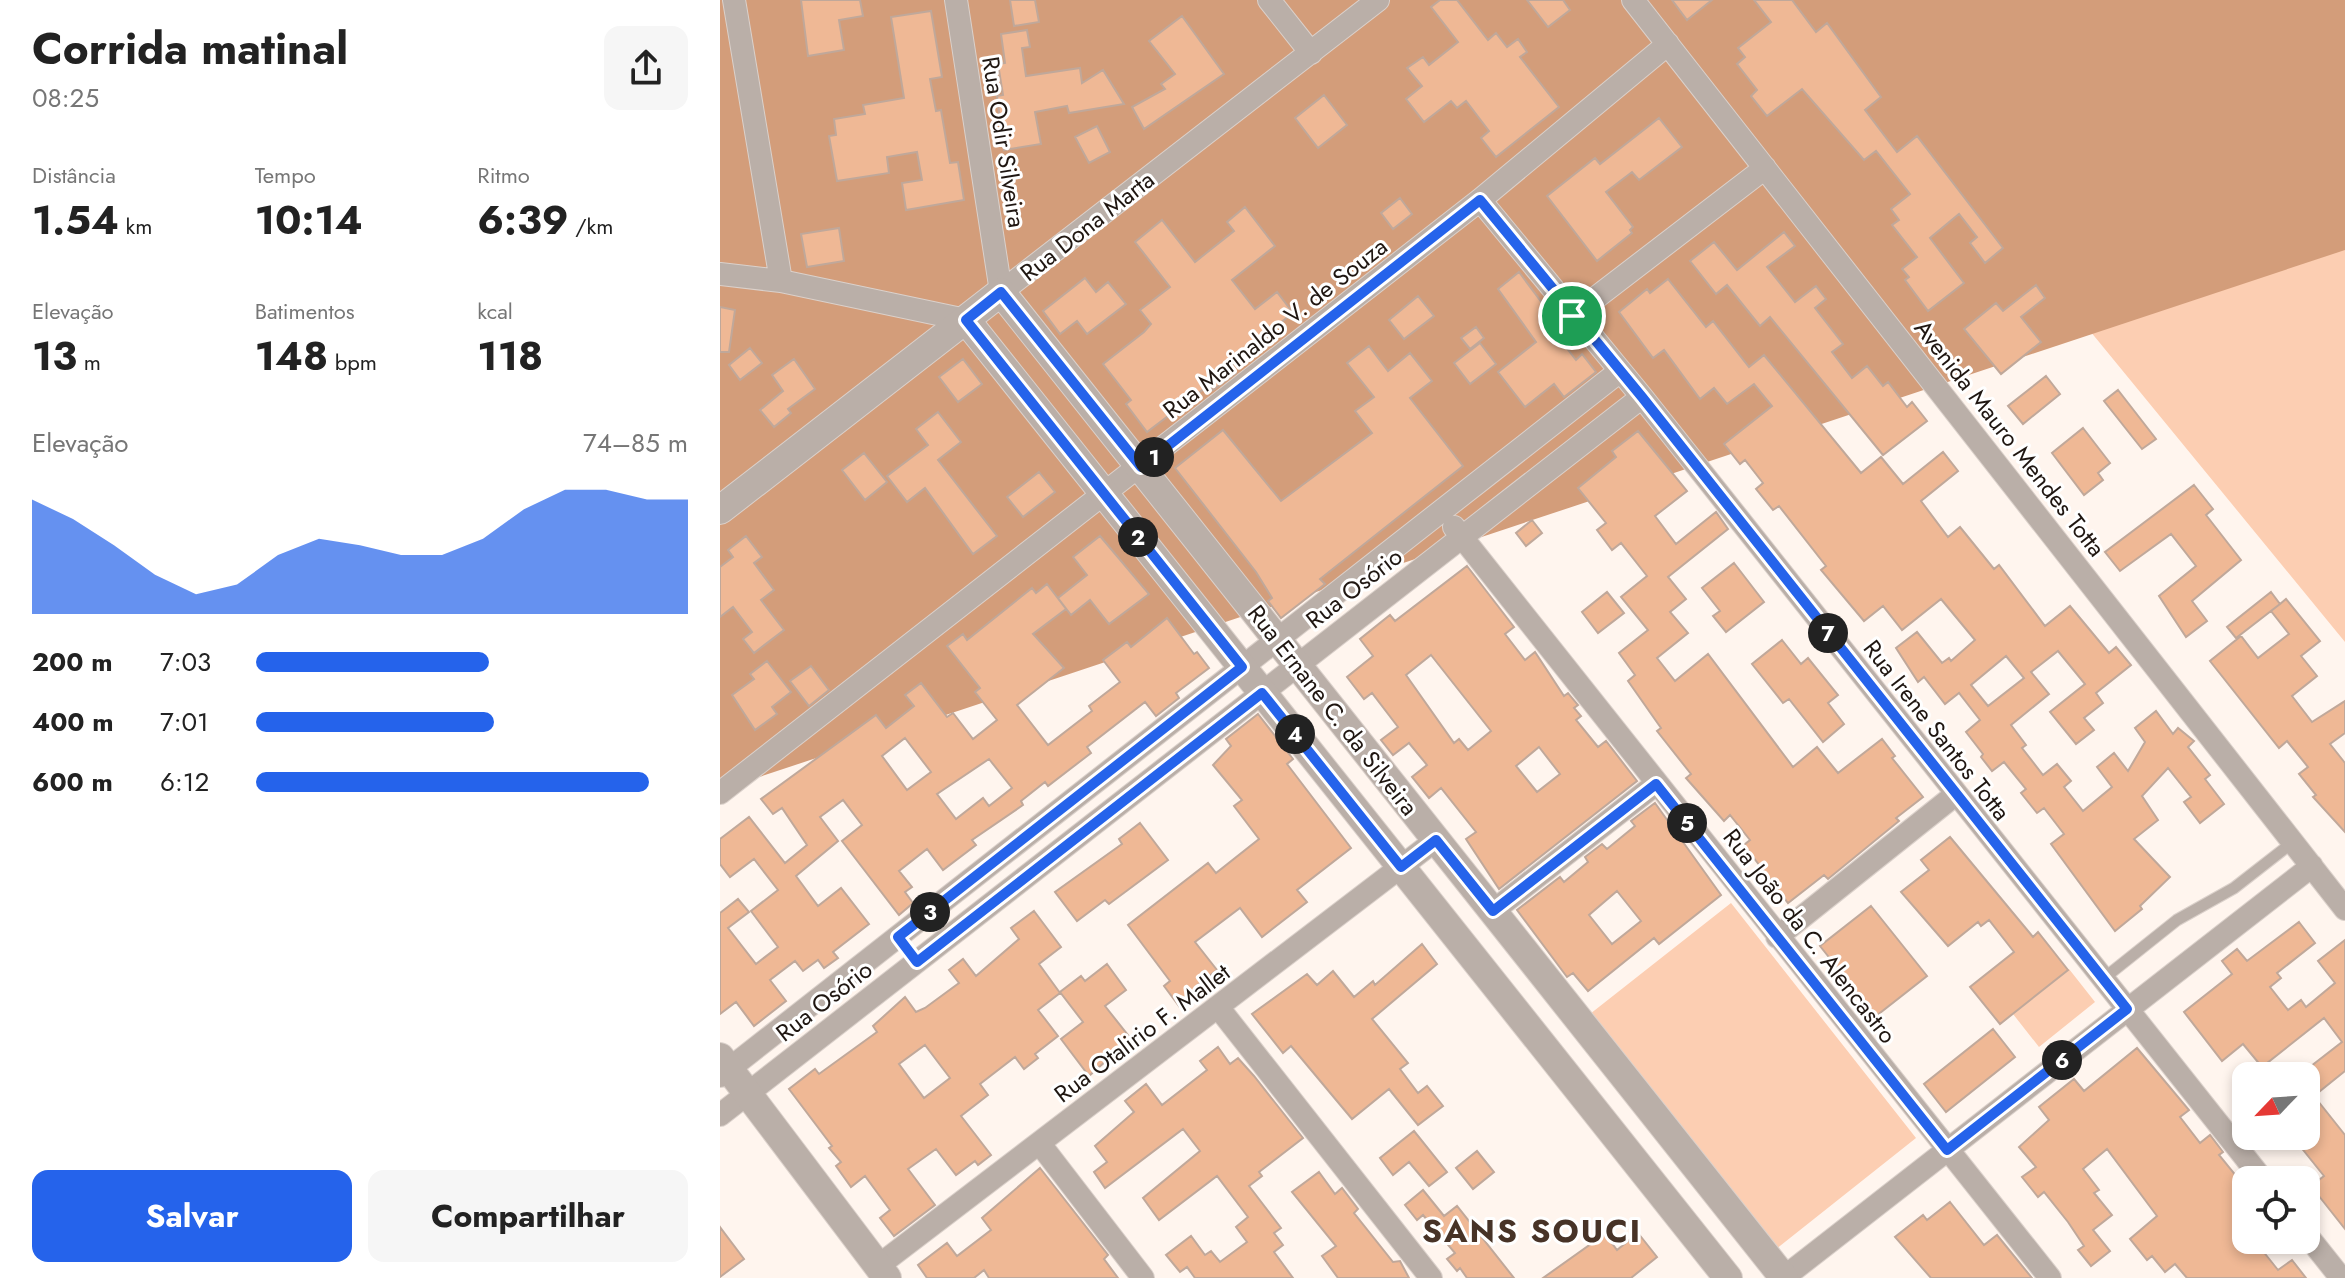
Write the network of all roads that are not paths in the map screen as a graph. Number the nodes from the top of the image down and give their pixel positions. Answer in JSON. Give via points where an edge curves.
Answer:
{"nodes":[{"id":1,"x":734,"y":0,"type":"edge"},
{"id":2,"x":956,"y":0,"type":"edge"},
{"id":3,"x":1269,"y":0,"type":"edge"},
{"id":4,"x":1378,"y":0,"type":"edge"},
{"id":5,"x":1633,"y":0,"type":"edge"},
{"id":6,"x":1668,"y":44,"type":"junction"},
{"id":7,"x":1311,"y":53,"type":"junction"},
{"id":8,"x":1765,"y":168,"type":"junction"},
{"id":9,"x":1480,"y":200,"type":"junction"},
{"id":10,"x":720,"y":274,"type":"edge"},
{"id":11,"x":781,"y":281,"type":"junction"},
{"id":12,"x":1001,"y":292,"type":"junction"},
{"id":13,"x":1572,"y":316,"type":"junction"},
{"id":14,"x":966,"y":320,"type":"junction"},
{"id":15,"x":1620,"y":371,"type":"junction"},
{"id":16,"x":1642,"y":397,"type":"junction"},
{"id":17,"x":1141,"y":467,"type":"junction"},
{"id":18,"x":1105,"y":495,"type":"junction"},
{"id":19,"x":720,"y":510,"type":"edge"},
{"id":20,"x":1441,"y":511,"type":"junction"},
{"id":21,"x":1461,"y":537,"type":"junction"},
{"id":22,"x":1277,"y":640,"type":"junction"},
{"id":23,"x":1297,"y":665,"type":"junction"},
{"id":24,"x":1242,"y":667,"type":"junction"},
{"id":25,"x":1262,"y":693,"type":"junction"},
{"id":26,"x":1656,"y":784,"type":"junction"},
{"id":27,"x":720,"y":793,"type":"edge"},
{"id":28,"x":1955,"y":795,"type":"junction"},
{"id":29,"x":1436,"y":840,"type":"junction"},
{"id":30,"x":2293,"y":842,"type":"junction"},
{"id":31,"x":2312,"y":866,"type":"junction"},
{"id":32,"x":1401,"y":867,"type":"junction"},
{"id":33,"x":2345,"y":909,"type":"edge"},
{"id":34,"x":1493,"y":911,"type":"junction"},
{"id":35,"x":898,"y":937,"type":"junction"},
{"id":36,"x":1777,"y":937,"type":"junction"},
{"id":37,"x":917,"y":962,"type":"junction"},
{"id":38,"x":2103,"y":979,"type":"junction"},
{"id":39,"x":1218,"y":1007,"type":"junction"},
{"id":40,"x":2127,"y":1009,"type":"junction"},
{"id":41,"x":723,"y":1068,"type":"edge"},
{"id":42,"x":748,"y":1094,"type":"junction"},
{"id":43,"x":720,"y":1115,"type":"edge"},
{"id":44,"x":1040,"y":1144,"type":"junction"},
{"id":45,"x":1947,"y":1150,"type":"junction"},
{"id":46,"x":2252,"y":1166,"type":"edge"},
{"id":47,"x":2320,"y":1252,"type":"edge"},
{"id":48,"x":883,"y":1272,"type":"edge"},
{"id":49,"x":1143,"y":1278,"type":"edge"},
{"id":50,"x":1431,"y":1278,"type":"edge"},
{"id":51,"x":1728,"y":1278,"type":"edge"},
{"id":52,"x":1784,"y":1278,"type":"edge"},
{"id":53,"x":2050,"y":1278,"type":"edge"},
{"id":54,"x":2341,"y":1278,"type":"edge"}],
"edges":[{"from":1,"to":11,"type":"street"},
{"from":2,"to":12,"type":"street","name":"Rua Odir Silveira"},
{"from":3,"to":7,"type":"street"},
{"from":4,"to":7,"type":"street","name":"Rua Dona Marta"},
{"from":5,"to":6,"type":"street","name":"Avenida Mauro Mendes Totta"},
{"from":6,"to":8,"type":"street","name":"Avenida Mauro Mendes Totta"},
{"from":6,"to":9,"type":"street","name":"Rua Marinaldo V. de Souza"},
{"from":7,"to":12,"type":"street","name":"Rua Dona Marta"},
{"from":8,"to":13,"type":"street"},
{"from":8,"to":30,"type":"street","name":"Avenida Mauro Mendes Totta"},
{"from":9,"to":13,"type":"street","name":"Rua Irene Santos Totta"},
{"from":9,"to":17,"type":"street","name":"Rua Marinaldo V. de Souza"},
{"from":10,"to":11,"type":"street"},
{"from":11,"to":14,"type":"street"},
{"from":12,"to":14,"type":"street","name":"Rua Dona Marta"},
{"from":12,"to":17,"type":"street","name":"Rua Ernane C. da Silveira"},
{"from":13,"to":15,"type":"street","name":"Rua Irene Santos Totta"},
{"from":14,"to":18,"type":"street","name":"Rua Ernane C. da Silveira"},
{"from":14,"to":19,"type":"street","name":"Rua Dona Marta"},
{"from":15,"to":16,"type":"street","name":"Rua Irene Santos Totta"},
{"from":15,"to":20,"type":"street","name":"Rua Osório"},
{"from":16,"to":21,"type":"street","name":"Rua Osório"},
{"from":16,"to":28,"type":"street","name":"Rua Irene Santos Totta"},
{"from":17,"to":18,"type":"street","name":"Rua Marinaldo V. de Souza"},
{"from":17,"to":22,"type":"street","name":"Rua Ernane C. da Silveira"},
{"from":18,"to":24,"type":"street","name":"Rua Ernane C. da Silveira"},
{"from":18,"to":27,"type":"street","name":"Rua Marinaldo V. de Souza"},
{"from":20,"to":21,"type":"street","name":"Rua João da C. Alencastro"},
{"from":20,"to":22,"type":"street","name":"Rua Osório"},
{"from":21,"to":23,"type":"street","name":"Rua Osório"},
{"from":21,"to":26,"type":"street","name":"Rua João da C. Alencastro"},
{"from":22,"to":23,"type":"street","name":"Rua Ernane C. da Silveira"},
{"from":22,"to":24,"type":"street","name":"Rua Osório"},
{"from":23,"to":25,"type":"street","name":"Rua Osório"},
{"from":23,"to":29,"type":"street","name":"Rua Ernane C. da Silveira"},
{"from":24,"to":25,"type":"street","name":"Rua Ernane C. da Silveira"},
{"from":24,"to":35,"type":"street","name":"Rua Osório"},
{"from":25,"to":32,"type":"street","name":"Rua Ernane C. da Silveira"},
{"from":25,"to":37,"type":"street","name":"Rua Osório"},
{"from":26,"to":34,"type":"street"},
{"from":26,"to":36,"type":"street","name":"Rua João da C. Alencastro"},
{"from":28,"to":36,"type":"street"},
{"from":28,"to":38,"type":"street","name":"Rua Irene Santos Totta"},
{"from":29,"to":32,"type":"street","name":"Rua Otalirio F. Mallet"},
{"from":29,"to":34,"type":"street","name":"Rua Ernane C. da Silveira"},
{"from":30,"to":31,"type":"street","name":"Avenida Mauro Mendes Totta"},
{"from":30,"to":38,"type":"lane","via":[[2234,888],[2177,920]]},
{"from":31,"to":33,"type":"street","name":"Avenida Mauro Mendes Totta"},
{"from":31,"to":40,"type":"street"},
{"from":32,"to":39,"type":"street","name":"Rua Otalirio F. Mallet"},
{"from":32,"to":51,"type":"street","name":"Rua Ernane C. da Silveira"},
{"from":34,"to":52,"type":"street","name":"Rua Ernane C. da Silveira"},
{"from":35,"to":37,"type":"street"},
{"from":35,"to":41,"type":"street","name":"Rua Osório"},
{"from":36,"to":45,"type":"street","name":"Rua João da C. Alencastro"},
{"from":37,"to":42,"type":"street","name":"Rua Osório"},
{"from":38,"to":40,"type":"street","name":"Rua Irene Santos Totta"},
{"from":39,"to":44,"type":"street","name":"Rua Otalirio F. Mallet"},
{"from":39,"to":50,"type":"street"},
{"from":40,"to":45,"type":"street"},
{"from":40,"to":46,"type":"street","name":"Rua Irene Santos Totta"},
{"from":41,"to":42,"type":"street"},
{"from":42,"to":43,"type":"street","name":"Rua Osório"},
{"from":42,"to":48,"type":"street"},
{"from":44,"to":48,"type":"street","name":"Rua Otalirio F. Mallet"},
{"from":44,"to":49,"type":"street"},
{"from":45,"to":52,"type":"street"},
{"from":45,"to":53,"type":"street","name":"Rua João da C. Alencastro"},
{"from":47,"to":54,"type":"street"}]}
